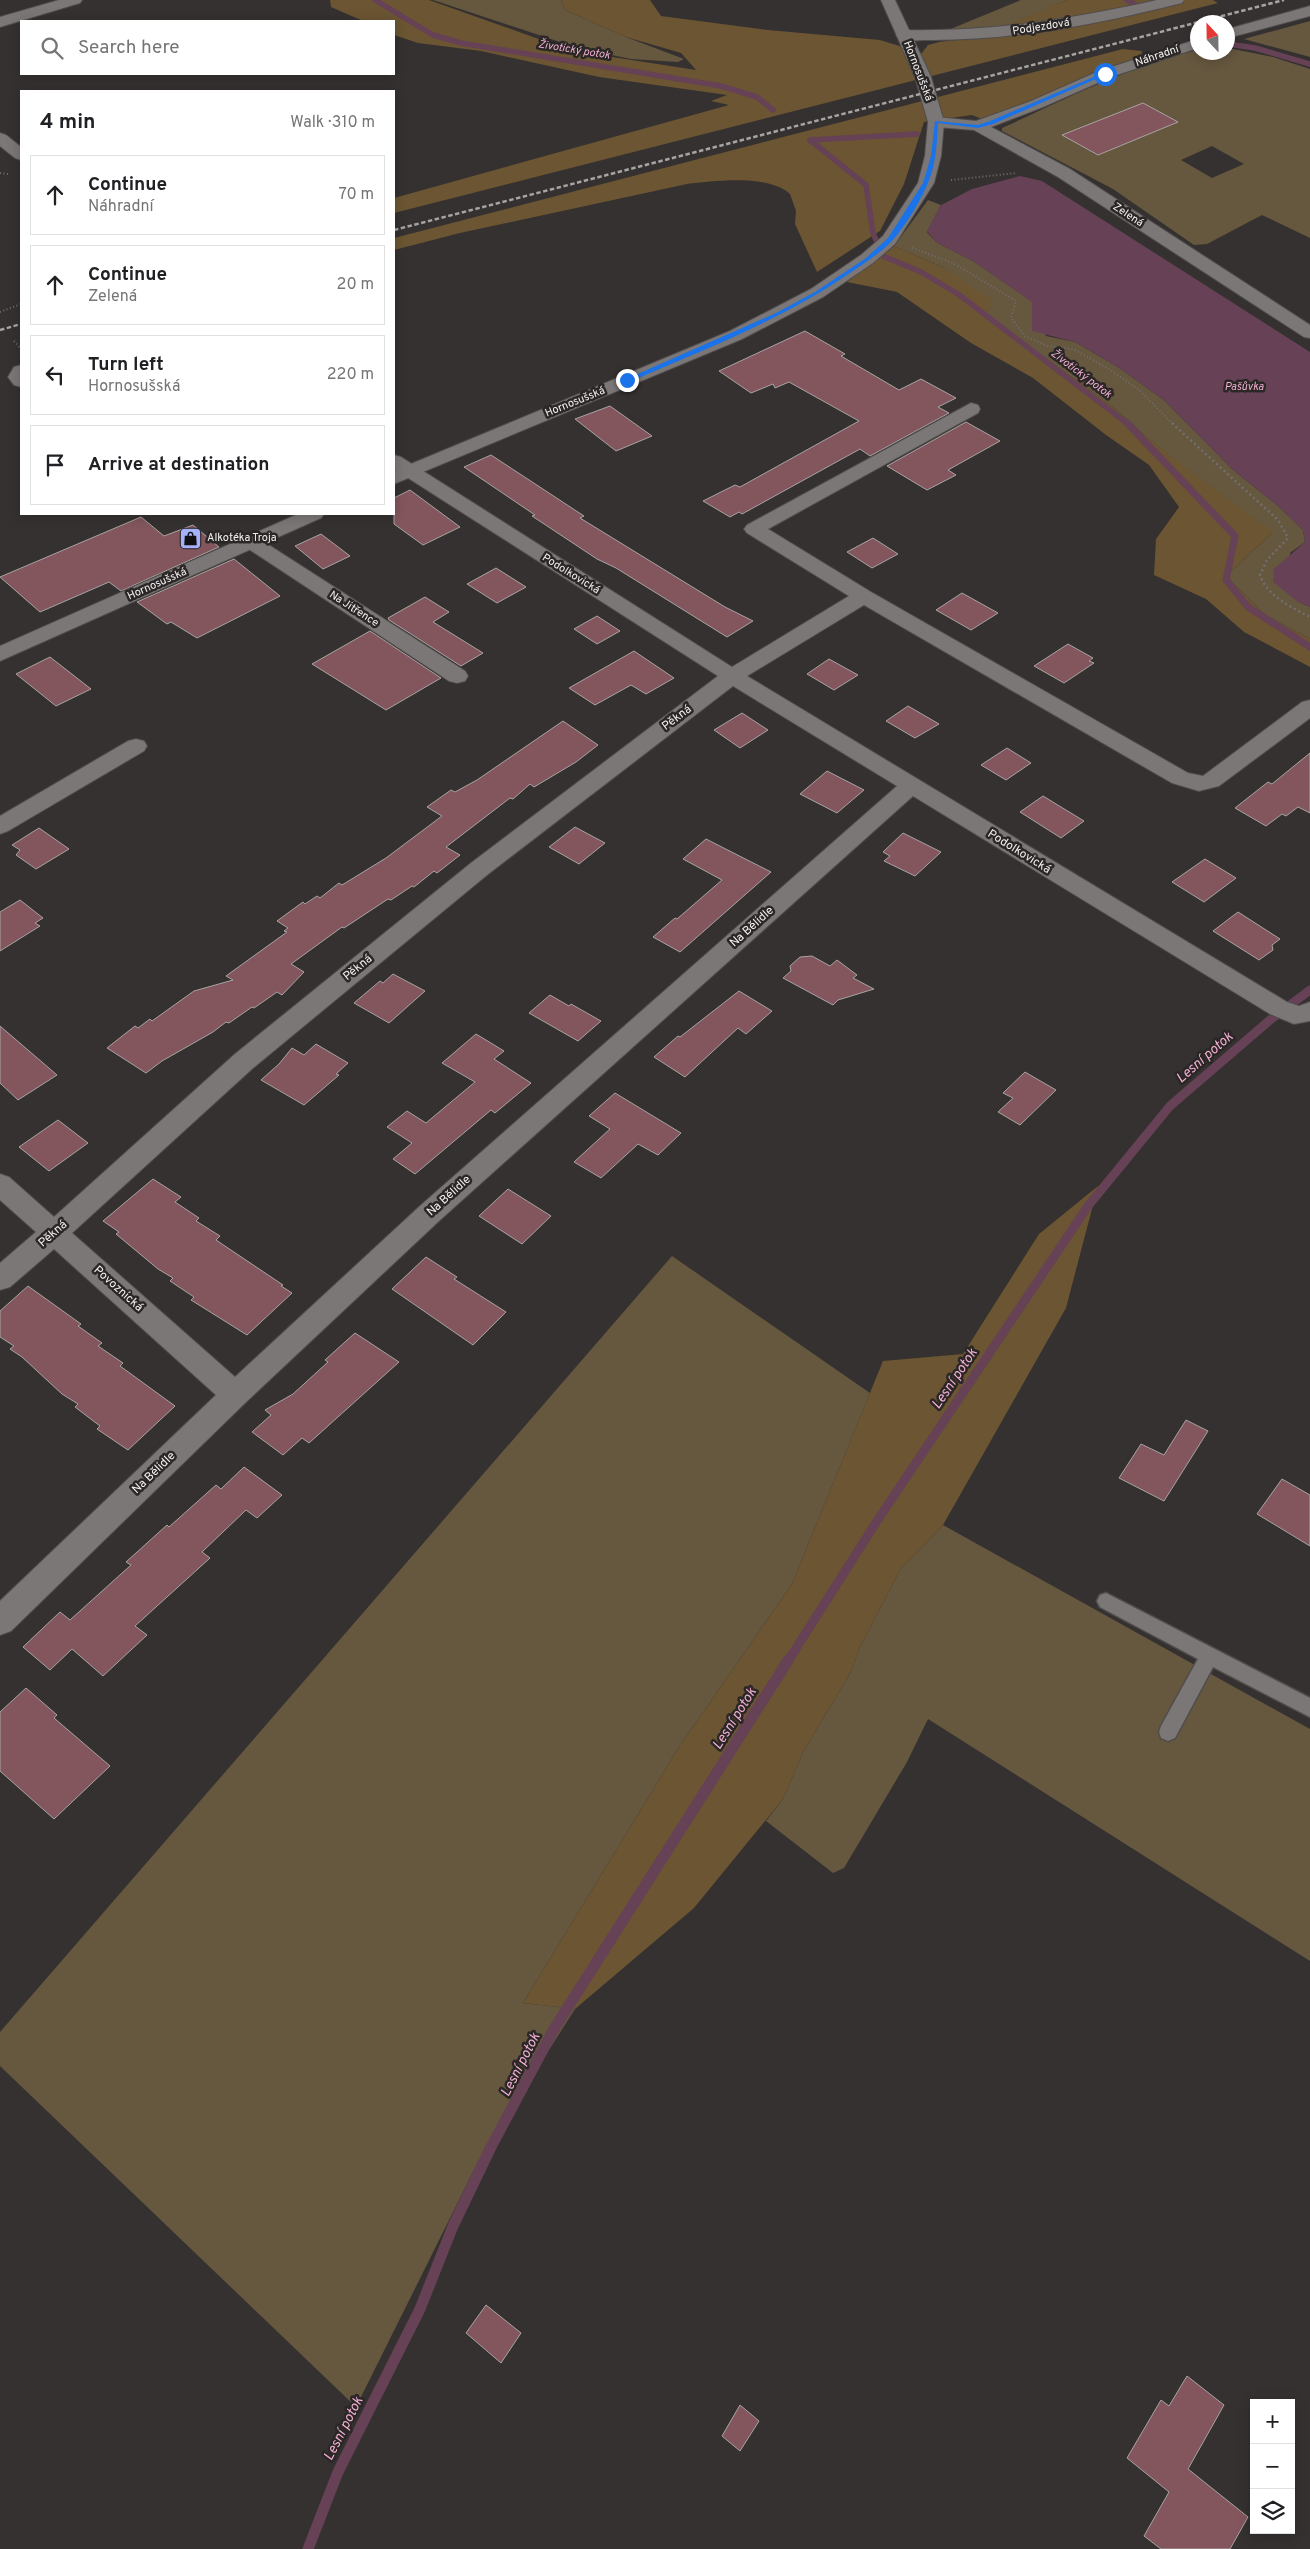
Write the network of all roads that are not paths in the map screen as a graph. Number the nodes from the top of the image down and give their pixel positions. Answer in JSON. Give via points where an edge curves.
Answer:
{"nodes":[{"id":1,"x":75,"y":0,"type":"edge"},
{"id":2,"x":888,"y":0,"type":"edge"},
{"id":3,"x":1177,"y":0,"type":"edge"},
{"id":4,"x":1310,"y":11,"type":"edge"},
{"id":5,"x":0,"y":22,"type":"edge"},
{"id":6,"x":1235,"y":32,"type":"edge"},
{"id":7,"x":904,"y":35,"type":"junction"},
{"id":8,"x":1190,"y":46,"type":"edge"},
{"id":9,"x":936,"y":122,"type":"junction"},
{"id":10,"x":978,"y":126,"type":"junction"},
{"id":11,"x":0,"y":138,"type":"edge"},
{"id":12,"x":20,"y":154,"type":"edge"},
{"id":13,"x":1310,"y":333,"type":"edge"},
{"id":14,"x":972,"y":409,"type":"dead end"},
{"id":15,"x":399,"y":470,"type":"edge"},
{"id":16,"x":312,"y":515,"type":"edge"},
{"id":17,"x":251,"y":542,"type":"junction"},
{"id":18,"x":864,"y":596,"type":"junction"},
{"id":19,"x":0,"y":654,"type":"edge"},
{"id":20,"x":457,"y":676,"type":"dead end"},
{"id":21,"x":732,"y":676,"type":"junction"},
{"id":22,"x":1310,"y":707,"type":"edge"},
{"id":23,"x":136,"y":746,"type":"dead end"},
{"id":24,"x":911,"y":786,"type":"junction"},
{"id":25,"x":0,"y":826,"type":"edge"},
{"id":26,"x":1301,"y":1013,"type":"edge"},
{"id":27,"x":0,"y":1184,"type":"edge"},
{"id":28,"x":55,"y":1232,"type":"junction"},
{"id":29,"x":0,"y":1279,"type":"edge"},
{"id":30,"x":236,"y":1395,"type":"junction"},
{"id":31,"x":1106,"y":1601,"type":"dead end"},
{"id":32,"x":0,"y":1621,"type":"edge"},
{"id":33,"x":1210,"y":1656,"type":"junction"},
{"id":34,"x":1310,"y":1708,"type":"edge"},
{"id":35,"x":1168,"y":1732,"type":"dead end"}],
"edges":[{"from":1,"to":5,"type":"street"},
{"from":2,"to":7,"type":"street","name":"Hornosušská"},
{"from":3,"to":7,"type":"street","name":"Podjezdová","via":[[1019,31]]},
{"from":4,"to":6,"type":"street"},
{"from":7,"to":9,"type":"street","name":"Hornosušská","via":[[923,77]]},
{"from":8,"to":10,"type":"street","name":"Náhradní","via":[[1105,74]]},
{"from":9,"to":10,"type":"street","name":"Zelená"},
{"from":9,"to":15,"type":"street","name":"Hornosušská","via":[[933,156],[926,183],[904,220],[890,240],[817,293],[736,335]]},
{"from":10,"to":13,"type":"street","name":"Zelená","via":[[1064,173]]},
{"from":11,"to":12,"type":"street"},
{"from":14,"to":18,"type":"street","via":[[754,530]]},
{"from":15,"to":21,"type":"street","name":"Podolkovická"},
{"from":16,"to":17,"type":"street","name":"Hornosušská"},
{"from":17,"to":19,"type":"street","name":"Hornosušská"},
{"from":17,"to":20,"type":"street","name":"Na Jitřence"},
{"from":18,"to":21,"type":"street"},
{"from":18,"to":22,"type":"street","via":[[1180,778],[1199,784],[1210,781]]},
{"from":21,"to":24,"type":"street","name":"Podolkovická"},
{"from":21,"to":28,"type":"street","name":"Pěkná","via":[[479,869],[244,1061]]},
{"from":23,"to":25,"type":"street"},
{"from":24,"to":26,"type":"street","name":"Podolkovická","via":[[1268,1002]]},
{"from":24,"to":30,"type":"street","name":"Na Bělidle","via":[[430,1213]]},
{"from":27,"to":28,"type":"street","name":"Povoznická"},
{"from":28,"to":29,"type":"street","name":"Pěkná"},
{"from":28,"to":30,"type":"street","name":"Povoznická"},
{"from":30,"to":32,"type":"street","name":"Na Bělidle"},
{"from":31,"to":33,"type":"lane"},
{"from":33,"to":34,"type":"lane"},
{"from":33,"to":35,"type":"lane"}]}
